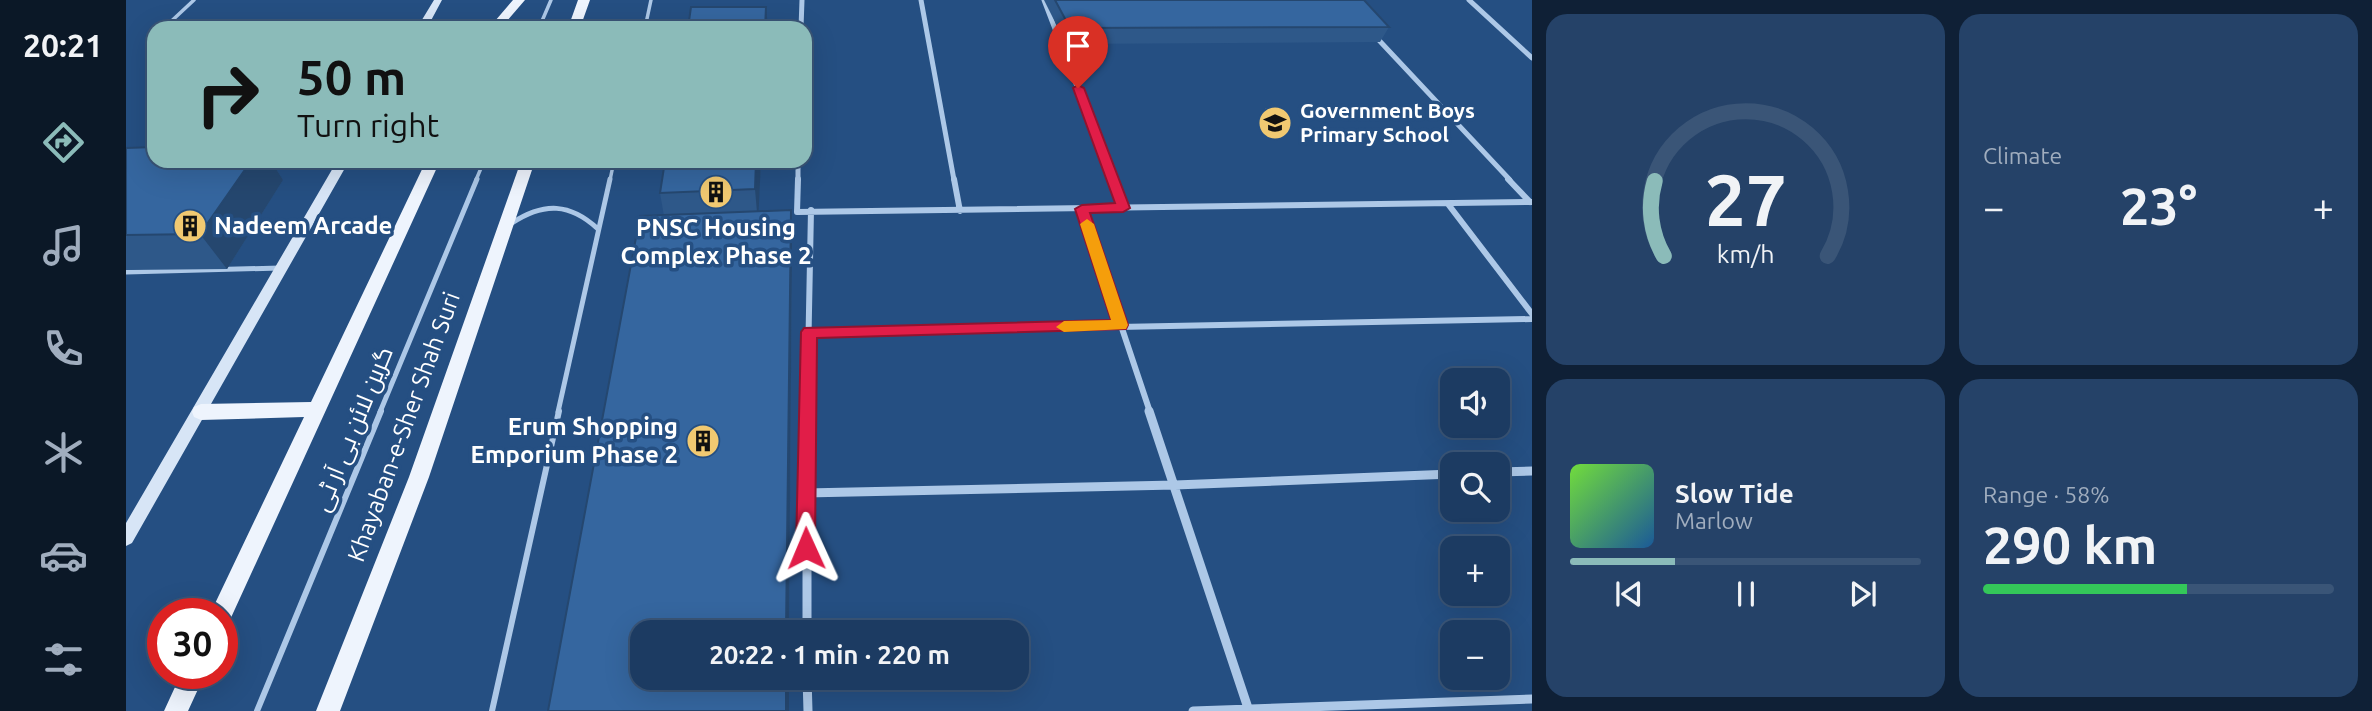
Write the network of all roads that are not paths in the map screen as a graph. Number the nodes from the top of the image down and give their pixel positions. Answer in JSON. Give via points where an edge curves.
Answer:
{"nodes":[{"id":1,"x":194,"y":0,"type":"edge"},
{"id":2,"x":438,"y":0,"type":"edge"},
{"id":3,"x":506,"y":0,"type":"edge"},
{"id":4,"x":519,"y":0,"type":"edge"},
{"id":5,"x":551,"y":0,"type":"edge"},
{"id":6,"x":584,"y":0,"type":"edge"},
{"id":7,"x":651,"y":0,"type":"edge"},
{"id":8,"x":802,"y":0,"type":"edge"},
{"id":9,"x":921,"y":0,"type":"edge"},
{"id":10,"x":1044,"y":0,"type":"edge"},
{"id":11,"x":1469,"y":0,"type":"edge"},
{"id":12,"x":172,"y":21,"type":"edge"},
{"id":13,"x":426,"y":21,"type":"edge"},
{"id":14,"x":498,"y":21,"type":"edge"},
{"id":15,"x":501,"y":21,"type":"edge"},
{"id":16,"x":542,"y":21,"type":"edge"},
{"id":17,"x":577,"y":21,"type":"edge"},
{"id":18,"x":646,"y":21,"type":"edge"},
{"id":19,"x":802,"y":21,"type":"edge"},
{"id":20,"x":1373,"y":34,"type":"edge"},
{"id":21,"x":1532,"y":58,"type":"edge"},
{"id":22,"x":340,"y":168,"type":"edge"},
{"id":23,"x":430,"y":168,"type":"edge"},
{"id":24,"x":481,"y":168,"type":"edge"},
{"id":25,"x":526,"y":168,"type":"edge"},
{"id":26,"x":612,"y":168,"type":"edge"},
{"id":27,"x":798,"y":168,"type":"edge"},
{"id":28,"x":1531,"y":202,"type":"edge"},
{"id":29,"x":1448,"y":204,"type":"junction"},
{"id":30,"x":1123,"y":208,"type":"junction"},
{"id":31,"x":1082,"y":209,"type":"junction"},
{"id":32,"x":811,"y":210,"type":"junction"},
{"id":33,"x":960,"y":212,"type":"junction"},
{"id":34,"x":598,"y":229,"type":"junction"},
{"id":35,"x":503,"y":233,"type":"junction"},
{"id":36,"x":282,"y":268,"type":"junction"},
{"id":37,"x":126,"y":272,"type":"edge"},
{"id":38,"x":1532,"y":314,"type":"edge"},
{"id":39,"x":1532,"y":319,"type":"edge"},
{"id":40,"x":1121,"y":325,"type":"junction"},
{"id":41,"x":809,"y":332,"type":"junction"},
{"id":42,"x":317,"y":409,"type":"junction"},
{"id":43,"x":201,"y":412,"type":"junction"},
{"id":44,"x":1532,"y":471,"type":"edge"},
{"id":45,"x":1510,"y":472,"type":"edge"},
{"id":46,"x":1440,"y":474,"type":"edge"},
{"id":47,"x":1175,"y":485,"type":"junction"},
{"id":48,"x":805,"y":493,"type":"junction"},
{"id":49,"x":126,"y":538,"type":"edge"},
{"id":50,"x":228,"y":598,"type":"edge"},
{"id":51,"x":807,"y":620,"type":"edge"},
{"id":52,"x":187,"y":689,"type":"edge"},
{"id":53,"x":807,"y":690,"type":"edge"},
{"id":54,"x":1532,"y":699,"type":"edge"},
{"id":55,"x":1249,"y":710,"type":"edge"},
{"id":56,"x":176,"y":711,"type":"edge"},
{"id":57,"x":257,"y":711,"type":"edge"},
{"id":58,"x":328,"y":711,"type":"edge"},
{"id":59,"x":492,"y":711,"type":"edge"},
{"id":60,"x":808,"y":711,"type":"edge"},
{"id":61,"x":1193,"y":711,"type":"edge"}],
"edges":[{"from":1,"to":12,"type":"lane"},
{"from":2,"to":13,"type":"street"},
{"from":3,"to":14,"type":"main road"},
{"from":4,"to":15,"type":"main road"},
{"from":5,"to":16,"type":"lane"},
{"from":6,"to":17,"type":"main road"},
{"from":7,"to":18,"type":"lane"},
{"from":8,"to":19,"type":"street"},
{"from":9,"to":33,"type":"street"},
{"from":10,"to":30,"type":"street"},
{"from":11,"to":21,"type":"street"},
{"from":20,"to":28,"type":"street"},
{"from":22,"to":36,"type":"street"},
{"from":23,"to":42,"type":"main road"},
{"from":24,"to":57,"type":"lane","name":"گرین لائن بی آر ٹی"},
{"from":25,"to":35,"type":"main road","name":"Khayaban-e-Sher Shah Suri"},
{"from":26,"to":34,"type":"lane"},
{"from":27,"to":32,"type":"street","via":[[797,212]]},
{"from":28,"to":29,"type":"street"},
{"from":29,"to":30,"type":"street"},
{"from":29,"to":38,"type":"street"},
{"from":30,"to":31,"type":"street"},
{"from":31,"to":33,"type":"street"},
{"from":31,"to":40,"type":"street"},
{"from":32,"to":33,"type":"street"},
{"from":32,"to":41,"type":"street"},
{"from":34,"to":35,"type":"lane","via":[[574,209],[548,207],[521,216]]},
{"from":34,"to":59,"type":"lane"},
{"from":35,"to":58,"type":"main road","name":"Khayaban-e-Sher Shah Suri","via":[[419,477]]},
{"from":36,"to":37,"type":"lane"},
{"from":36,"to":43,"type":"street"},
{"from":39,"to":40,"type":"street"},
{"from":40,"to":41,"type":"street"},
{"from":40,"to":47,"type":"street"},
{"from":41,"to":48,"type":"street"},
{"from":42,"to":43,"type":"main road"},
{"from":42,"to":50,"type":"main road"},
{"from":43,"to":49,"type":"street"},
{"from":44,"to":45,"type":"street"},
{"from":46,"to":47,"type":"street"},
{"from":47,"to":48,"type":"street"},
{"from":47,"to":55,"type":"street"},
{"from":48,"to":51,"type":"street"},
{"from":52,"to":56,"type":"main road"},
{"from":53,"to":60,"type":"street"},
{"from":54,"to":55,"type":"street"},
{"from":55,"to":61,"type":"street"}]}
